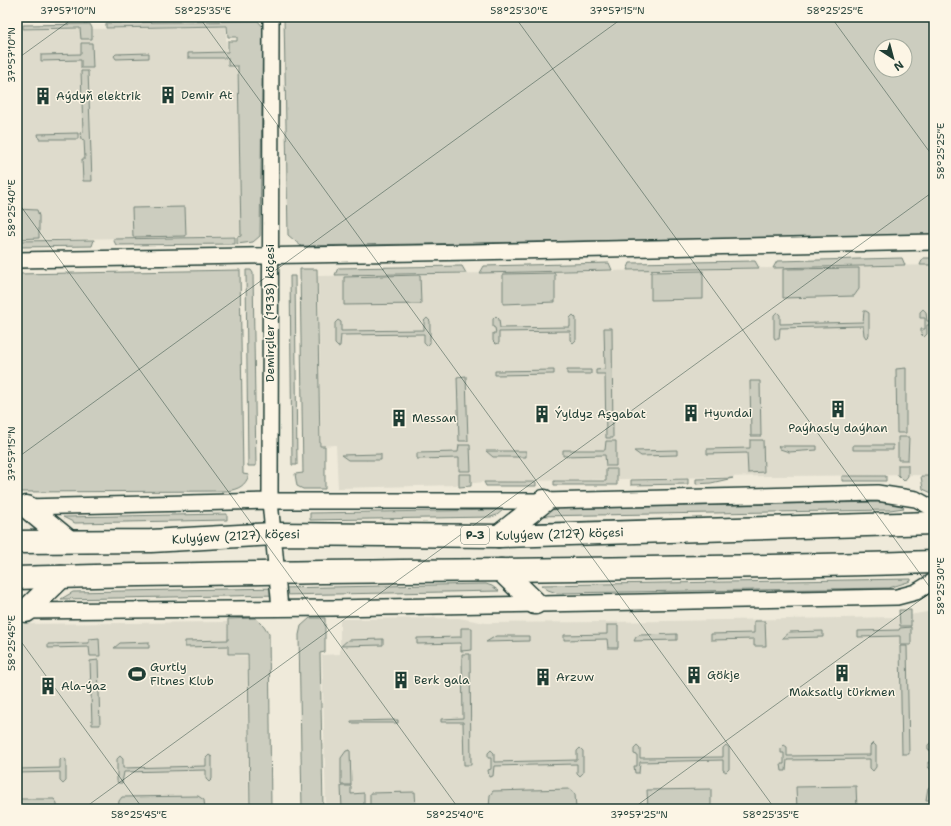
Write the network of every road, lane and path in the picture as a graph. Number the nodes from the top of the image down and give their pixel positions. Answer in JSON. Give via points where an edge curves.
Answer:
{"nodes":[{"id":1,"x":271,"y":17,"type":"edge"},
{"id":2,"x":934,"y":242,"type":"edge"},
{"id":3,"x":270,"y":256,"type":"junction"},
{"id":4,"x":17,"y":260,"type":"edge"},
{"id":5,"x":270,"y":501,"type":"junction"},
{"id":6,"x":544,"y":501,"type":"junction"},
{"id":7,"x":22,"y":507,"type":"edge"},
{"id":8,"x":934,"y":508,"type":"edge"},
{"id":9,"x":934,"y":523,"type":"edge"},
{"id":10,"x":273,"y":534,"type":"junction"},
{"id":11,"x":499,"y":536,"type":"junction"},
{"id":12,"x":67,"y":540,"type":"junction"},
{"id":13,"x":17,"y":542,"type":"edge"},
{"id":14,"x":934,"y":562,"type":"edge"},
{"id":15,"x":501,"y":570,"type":"junction"},
{"id":16,"x":276,"y":572,"type":"junction"},
{"id":17,"x":61,"y":577,"type":"junction"},
{"id":18,"x":17,"y":578,"type":"edge"},
{"id":19,"x":934,"y":581,"type":"edge"},
{"id":20,"x":535,"y":603,"type":"junction"},
{"id":21,"x":280,"y":608,"type":"junction"},
{"id":22,"x":21,"y":611,"type":"edge"}],
"edges":[{"from":1,"to":3,"type":"street","name":"Demirçiler (1938) köçesi"},
{"from":2,"to":3,"type":"street"},
{"from":3,"to":4,"type":"street"},
{"from":3,"to":5,"type":"street","name":"Demirçiler (1938) köçesi"},
{"from":5,"to":6,"type":"street"},
{"from":5,"to":7,"type":"street"},
{"from":5,"to":10,"type":"street","name":"Demirçiler (1938) köçesi"},
{"from":6,"to":8,"type":"street","via":[[877,493],[916,499]]},
{"from":6,"to":11,"type":"highway"},
{"from":7,"to":12,"type":"highway"},
{"from":9,"to":11,"type":"highway","name":"Kulyýew (2127) köçesi","number":"P-3"},
{"from":10,"to":11,"type":"highway","name":"Kulyýew (2127) köçesi","number":"P-3"},
{"from":10,"to":12,"type":"highway","name":"Kulyýew (2127) köçesi","number":"P-3","via":[[151,541]]},
{"from":10,"to":16,"type":"street","name":"Demirçiler (1938) köçesi"},
{"from":12,"to":13,"type":"highway","name":"Kulyýew (2127) köçesi","number":"P-3"},
{"from":14,"to":15,"type":"highway"},
{"from":15,"to":16,"type":"highway"},
{"from":15,"to":20,"type":"highway"},
{"from":16,"to":17,"type":"highway"},
{"from":16,"to":21,"type":"street","name":"Demirçiler (1938) köçesi"},
{"from":17,"to":18,"type":"highway"},
{"from":17,"to":22,"type":"highway"},
{"from":19,"to":20,"type":"street","via":[[916,592],[897,597]]},
{"from":20,"to":21,"type":"street"},
{"from":21,"to":22,"type":"street"}]}
